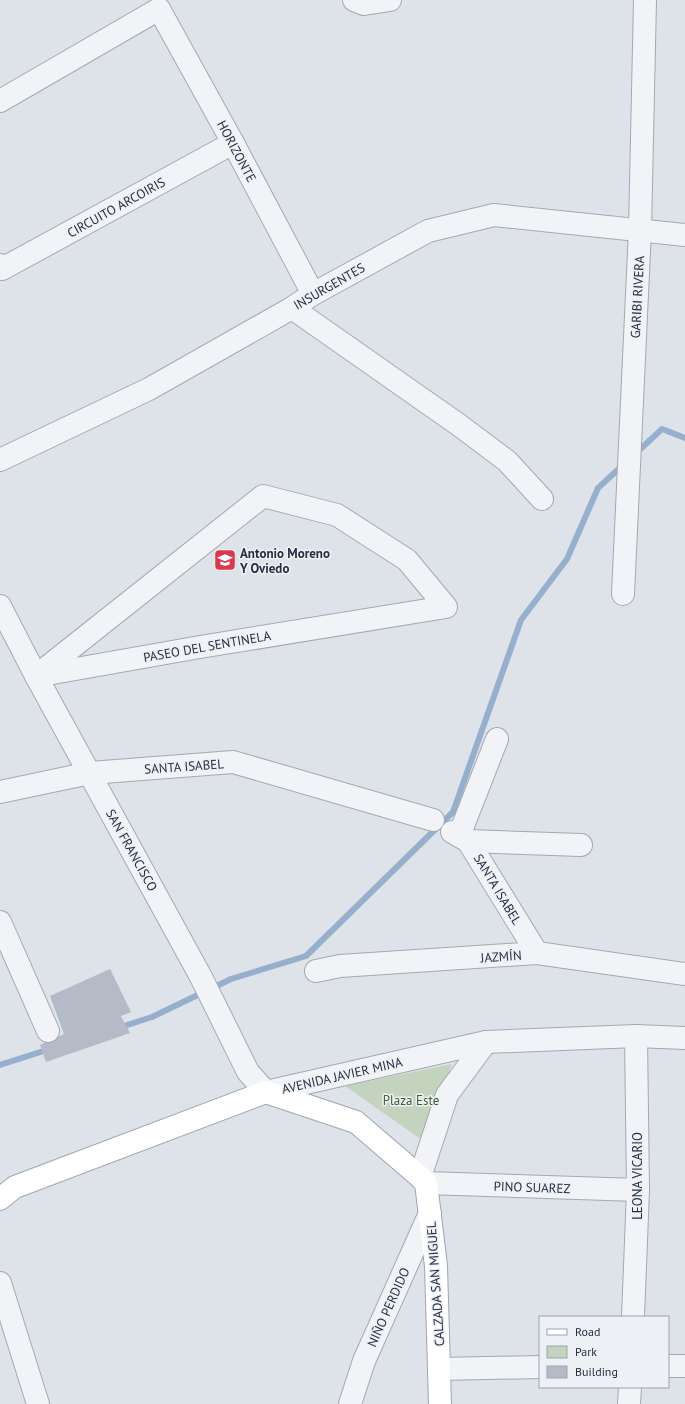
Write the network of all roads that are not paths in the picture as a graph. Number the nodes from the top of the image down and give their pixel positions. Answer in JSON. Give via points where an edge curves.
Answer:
{"nodes":[{"id":1,"x":354,"y":0,"type":"edge"},
{"id":2,"x":390,"y":0,"type":"edge"},
{"id":3,"x":645,"y":0,"type":"edge"},
{"id":4,"x":0,"y":101,"type":"edge"},
{"id":5,"x":233,"y":143,"type":"junction"},
{"id":6,"x":640,"y":230,"type":"junction"},
{"id":7,"x":685,"y":235,"type":"edge"},
{"id":8,"x":0,"y":265,"type":"edge"},
{"id":9,"x":313,"y":294,"type":"junction"},
{"id":10,"x":292,"y":308,"type":"junction"},
{"id":11,"x":0,"y":460,"type":"edge"},
{"id":12,"x":542,"y":499,"type":"dead end"},
{"id":13,"x":624,"y":594,"type":"dead end"},
{"id":14,"x":0,"y":606,"type":"edge"},
{"id":15,"x":36,"y":676,"type":"junction"},
{"id":16,"x":497,"y":739,"type":"dead end"},
{"id":17,"x":90,"y":773,"type":"junction"},
{"id":18,"x":0,"y":792,"type":"edge"},
{"id":19,"x":433,"y":820,"type":"dead end"},
{"id":20,"x":460,"y":836,"type":"junction"},
{"id":21,"x":581,"y":845,"type":"dead end"},
{"id":22,"x":0,"y":922,"type":"edge"},
{"id":23,"x":537,"y":953,"type":"junction"},
{"id":24,"x":316,"y":971,"type":"dead end"},
{"id":25,"x":685,"y":974,"type":"edge"},
{"id":26,"x":48,"y":1031,"type":"dead end"},
{"id":27,"x":636,"y":1036,"type":"junction"},
{"id":28,"x":685,"y":1038,"type":"edge"},
{"id":29,"x":486,"y":1042,"type":"junction"},
{"id":30,"x":266,"y":1092,"type":"junction"},
{"id":31,"x":423,"y":1180,"type":"junction"},
{"id":32,"x":638,"y":1190,"type":"junction"},
{"id":33,"x":5,"y":1191,"type":"edge"},
{"id":34,"x":430,"y":1213,"type":"junction"},
{"id":35,"x":0,"y":1283,"type":"edge"},
{"id":36,"x":633,"y":1316,"type":"edge"},
{"id":37,"x":669,"y":1366,"type":"edge"},
{"id":38,"x":685,"y":1366,"type":"edge"},
{"id":39,"x":539,"y":1367,"type":"edge"},
{"id":40,"x":440,"y":1369,"type":"junction"},
{"id":41,"x":630,"y":1388,"type":"edge"},
{"id":42,"x":38,"y":1404,"type":"edge"},
{"id":43,"x":350,"y":1404,"type":"edge"},
{"id":44,"x":440,"y":1404,"type":"edge"},
{"id":45,"x":629,"y":1404,"type":"edge"}],
"edges":[{"from":1,"to":2,"type":"street","via":[[364,4]]},
{"from":3,"to":6,"type":"street","name":"GARIBI RIVERA"},
{"from":4,"to":5,"type":"street","name":"HORIZONTE","via":[[159,9]]},
{"from":5,"to":8,"type":"street","name":"CIRCUITO ARCOIRIS","via":[[2,269]]},
{"from":5,"to":9,"type":"street","name":"HORIZONTE"},
{"from":6,"to":7,"type":"street","name":"INSURGENTES"},
{"from":6,"to":9,"type":"street","name":"INSURGENTES","via":[[494,215],[428,231]]},
{"from":6,"to":13,"type":"street","name":"GARIBI RIVERA"},
{"from":9,"to":10,"type":"street","name":"INSURGENTES"},
{"from":10,"to":11,"type":"street","name":"INSURGENTES","via":[[149,389]]},
{"from":10,"to":12,"type":"street","via":[[507,461]]},
{"from":14,"to":15,"type":"street","name":"SAN FRANCISCO"},
{"from":15,"to":15,"type":"street","name":"PASEO DEL SENTINELA","via":[[200,647],[446,607],[407,560],[337,515],[263,496]]},
{"from":15,"to":17,"type":"street","name":"SAN FRANCISCO"},
{"from":16,"to":20,"type":"street"},
{"from":17,"to":18,"type":"street","name":"SANTA ISABEL"},
{"from":17,"to":19,"type":"street","name":"SANTA ISABEL","via":[[233,762]]},
{"from":17,"to":30,"type":"street","name":"SAN FRANCISCO","via":[[201,977],[248,1072]]},
{"from":20,"to":21,"type":"street"},
{"from":20,"to":23,"type":"street","name":"SANTA ISABEL"},
{"from":22,"to":26,"type":"street"},
{"from":23,"to":24,"type":"street","name":"JAZMÍN","via":[[340,966]]},
{"from":23,"to":25,"type":"street","name":"JAZMÍN"},
{"from":27,"to":28,"type":"street","name":"AVENIDA JAVIER MINA"},
{"from":27,"to":29,"type":"street","name":"AVENIDA JAVIER MINA"},
{"from":27,"to":32,"type":"street","name":"LEONA VICARIO"},
{"from":29,"to":30,"type":"street","name":"AVENIDA JAVIER MINA"},
{"from":29,"to":31,"type":"street","via":[[447,1095]]},
{"from":30,"to":31,"type":"main road","via":[[356,1122]]},
{"from":30,"to":33,"type":"main road","name":"AVENIDA JAVIER MINA"},
{"from":31,"to":32,"type":"street","name":"PINO SUAREZ"},
{"from":31,"to":34,"type":"main road","name":"CALZADA SAN MIGUEL"},
{"from":32,"to":36,"type":"street","name":"LEONA VICARIO"},
{"from":34,"to":40,"type":"main road","name":"CALZADA SAN MIGUEL","via":[[436,1266]]},
{"from":34,"to":43,"type":"street","name":"NIÑO PERDIDO","via":[[364,1361]]},
{"from":35,"to":42,"type":"street"},
{"from":37,"to":38,"type":"street"},
{"from":39,"to":40,"type":"street"},
{"from":40,"to":44,"type":"main road","name":"CALZADA SAN MIGUEL"},
{"from":41,"to":45,"type":"street"}]}
